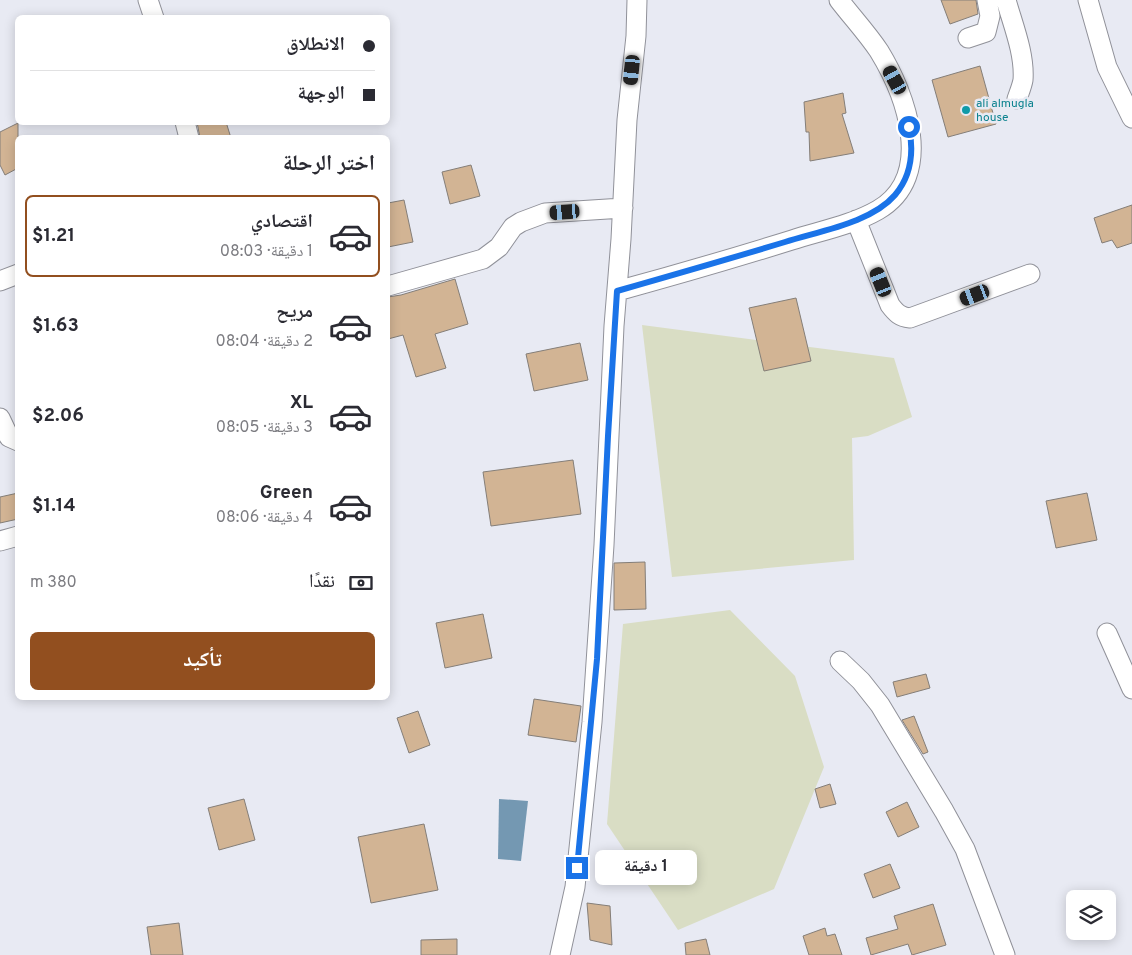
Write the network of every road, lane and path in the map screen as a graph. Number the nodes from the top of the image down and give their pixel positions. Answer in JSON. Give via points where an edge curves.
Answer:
{"nodes":[{"id":1,"x":148,"y":0,"type":"edge"},
{"id":2,"x":637,"y":0,"type":"edge"},
{"id":3,"x":839,"y":0,"type":"edge"},
{"id":4,"x":986,"y":0,"type":"edge"},
{"id":5,"x":1006,"y":0,"type":"edge"},
{"id":6,"x":1088,"y":0,"type":"edge"},
{"id":7,"x":153,"y":15,"type":"edge"},
{"id":8,"x":968,"y":38,"type":"dead end"},
{"id":9,"x":1017,"y":99,"type":"dead end"},
{"id":10,"x":1132,"y":118,"type":"edge"},
{"id":11,"x":623,"y":208,"type":"junction"},
{"id":12,"x":856,"y":220,"type":"junction"},
{"id":13,"x":1030,"y":274,"type":"dead end"},
{"id":14,"x":15,"y":275,"type":"edge"},
{"id":15,"x":0,"y":281,"type":"edge"},
{"id":16,"x":390,"y":285,"type":"edge"},
{"id":17,"x":617,"y":291,"type":"junction"},
{"id":18,"x":0,"y":418,"type":"edge"},
{"id":19,"x":15,"y":440,"type":"edge"},
{"id":20,"x":15,"y":537,"type":"edge"},
{"id":21,"x":0,"y":541,"type":"edge"},
{"id":22,"x":1107,"y":633,"type":"dead end"},
{"id":23,"x":840,"y":661,"type":"dead end"},
{"id":24,"x":1132,"y":689,"type":"edge"},
{"id":25,"x":560,"y":955,"type":"edge"},
{"id":26,"x":1005,"y":955,"type":"edge"}],
"edges":[{"from":1,"to":7,"type":"street"},
{"from":2,"to":11,"type":"street"},
{"from":3,"to":12,"type":"street","via":[[878,49],[895,80],[912,144],[910,170],[903,185],[879,210]]},
{"from":4,"to":8,"type":"street","via":[[990,16],[986,32]]},
{"from":5,"to":9,"type":"street","via":[[1022,66],[1023,80]]},
{"from":6,"to":10,"type":"street","via":[[1107,67]]},
{"from":11,"to":16,"type":"street","via":[[533,216],[513,227],[499,246],[483,259]]},
{"from":11,"to":17,"type":"street"},
{"from":12,"to":13,"type":"street","via":[[890,305],[905,318]]},
{"from":12,"to":17,"type":"street"},
{"from":14,"to":15,"type":"street"},
{"from":17,"to":25,"type":"street","via":[[592,722],[575,887]]},
{"from":18,"to":19,"type":"street","via":[[9,437]]},
{"from":20,"to":21,"type":"street"},
{"from":22,"to":24,"type":"street"},
{"from":23,"to":26,"type":"street","via":[[880,705],[944,811],[965,849]]}]}
